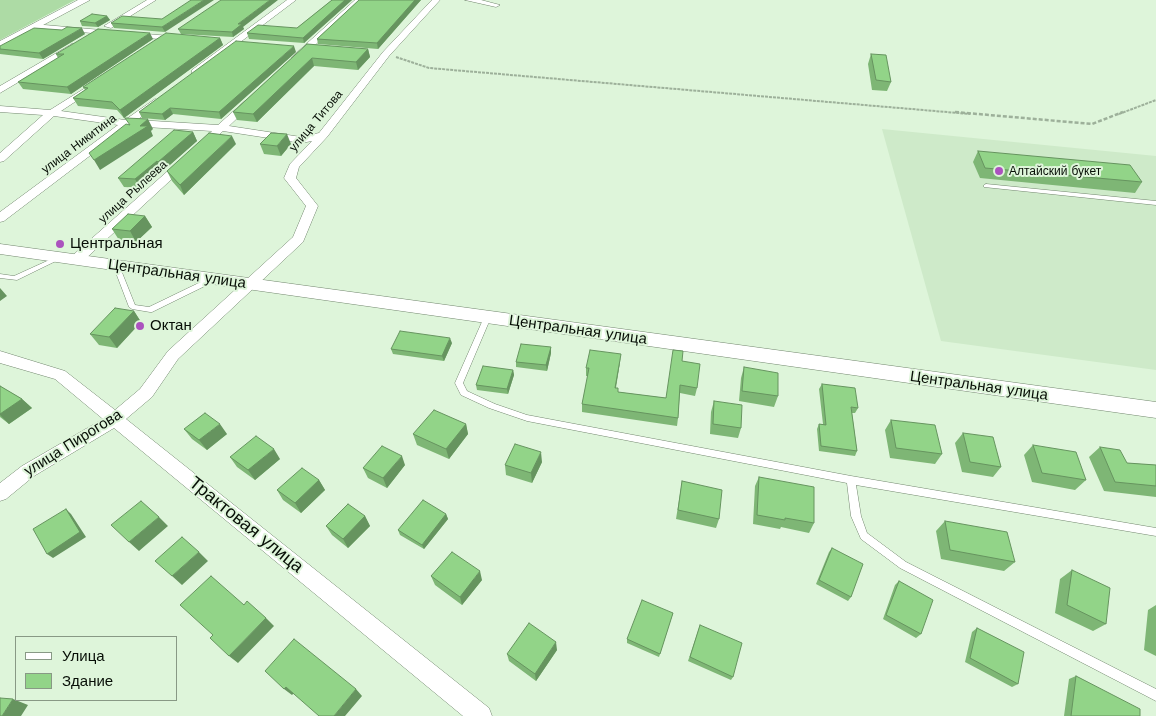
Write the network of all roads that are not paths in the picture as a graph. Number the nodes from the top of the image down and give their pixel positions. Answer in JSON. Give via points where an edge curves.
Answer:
{"nodes":[{"id":1,"x":85,"y":0,"type":"edge"},
{"id":2,"x":152,"y":0,"type":"edge"},
{"id":3,"x":292,"y":0,"type":"edge"},
{"id":4,"x":360,"y":0,"type":"edge"},
{"id":5,"x":436,"y":0,"type":"edge"},
{"id":6,"x":469,"y":0,"type":"edge"},
{"id":7,"x":496,"y":6,"type":"dead end"},
{"id":8,"x":36,"y":26,"type":"junction"},
{"id":9,"x":182,"y":27,"type":"edge"},
{"id":10,"x":99,"y":32,"type":"junction"},
{"id":11,"x":167,"y":38,"type":"junction"},
{"id":12,"x":186,"y":39,"type":"edge"},
{"id":13,"x":229,"y":42,"type":"junction"},
{"id":14,"x":252,"y":44,"type":"edge"},
{"id":15,"x":0,"y":45,"type":"edge"},
{"id":16,"x":150,"y":48,"type":"edge"},
{"id":17,"x":285,"y":68,"type":"edge"},
{"id":18,"x":188,"y":77,"type":"edge"},
{"id":19,"x":101,"y":81,"type":"edge"},
{"id":20,"x":0,"y":90,"type":"edge"},
{"id":21,"x":166,"y":94,"type":"edge"},
{"id":22,"x":257,"y":95,"type":"edge"},
{"id":23,"x":0,"y":109,"type":"edge"},
{"id":24,"x":52,"y":113,"type":"junction"},
{"id":25,"x":128,"y":123,"type":"junction"},
{"id":26,"x":221,"y":128,"type":"junction"},
{"id":27,"x":323,"y":136,"type":"junction"},
{"id":28,"x":0,"y":159,"type":"edge"},
{"id":29,"x":986,"y":186,"type":"dead end"},
{"id":30,"x":1156,"y":203,"type":"edge"},
{"id":31,"x":0,"y":218,"type":"edge"},
{"id":32,"x":0,"y":249,"type":"edge"},
{"id":33,"x":69,"y":258,"type":"junction"},
{"id":34,"x":116,"y":265,"type":"junction"},
{"id":35,"x":0,"y":276,"type":"edge"},
{"id":36,"x":211,"y":280,"type":"junction"},
{"id":37,"x":249,"y":284,"type":"junction"},
{"id":38,"x":487,"y":317,"type":"junction"},
{"id":39,"x":0,"y":357,"type":"edge"},
{"id":40,"x":1156,"y":410,"type":"edge"},
{"id":41,"x":116,"y":419,"type":"junction"},
{"id":42,"x":851,"y":480,"type":"junction"},
{"id":43,"x":0,"y":493,"type":"edge"},
{"id":44,"x":1156,"y":532,"type":"edge"},
{"id":45,"x":1156,"y":695,"type":"edge"},
{"id":46,"x":480,"y":716,"type":"edge"}],
"edges":[{"from":1,"to":8,"type":"street"},
{"from":2,"to":10,"type":"street"},
{"from":3,"to":13,"type":"street"},
{"from":4,"to":17,"type":"street"},
{"from":5,"to":27,"type":"street","name":"улица Титова","via":[[381,54]]},
{"from":6,"to":7,"type":"street"},
{"from":8,"to":10,"type":"street"},
{"from":8,"to":15,"type":"street"},
{"from":9,"to":11,"type":"street"},
{"from":10,"to":11,"type":"street"},
{"from":10,"to":20,"type":"street"},
{"from":11,"to":12,"type":"street"},
{"from":11,"to":16,"type":"street"},
{"from":13,"to":14,"type":"street"},
{"from":13,"to":18,"type":"street"},
{"from":19,"to":24,"type":"street"},
{"from":21,"to":25,"type":"street","name":"улица Никитина"},
{"from":22,"to":26,"type":"street","name":"улица Рылеева"},
{"from":23,"to":24,"type":"street"},
{"from":24,"to":25,"type":"street"},
{"from":24,"to":28,"type":"street"},
{"from":25,"to":26,"type":"street"},
{"from":25,"to":31,"type":"street","name":"улица Никитина"},
{"from":26,"to":27,"type":"street","via":[[301,140]]},
{"from":26,"to":33,"type":"street","name":"улица Рылеева"},
{"from":27,"to":37,"type":"street","name":"улица Титова","via":[[294,166],[290,178],[312,206],[299,239]]},
{"from":29,"to":30,"type":"lane"},
{"from":32,"to":33,"type":"street","name":"Центральная улица"},
{"from":33,"to":34,"type":"street","name":"Центральная улица"},
{"from":33,"to":35,"type":"lane","via":[[15,278]]},
{"from":34,"to":36,"type":"street","name":"Центральная улица"},
{"from":34,"to":36,"type":"lane","via":[[132,307],[141,309],[150,310]]},
{"from":36,"to":37,"type":"street","name":"Центральная улица"},
{"from":37,"to":38,"type":"street","name":"Центральная улица"},
{"from":37,"to":41,"type":"street","name":"улица Пирогова","via":[[173,355],[146,393]]},
{"from":38,"to":40,"type":"street","name":"Центральная улица"},
{"from":38,"to":42,"type":"lane","via":[[459,383],[464,393],[492,406],[527,418]]},
{"from":39,"to":41,"type":"street","name":"Трактовая улица","via":[[60,375]]},
{"from":41,"to":43,"type":"street","name":"улица Пирогова","via":[[28,471]]},
{"from":41,"to":46,"type":"street","name":"Трактовая улица"},
{"from":42,"to":44,"type":"lane"},
{"from":42,"to":45,"type":"lane","via":[[856,516],[864,536],[903,565]]}]}
